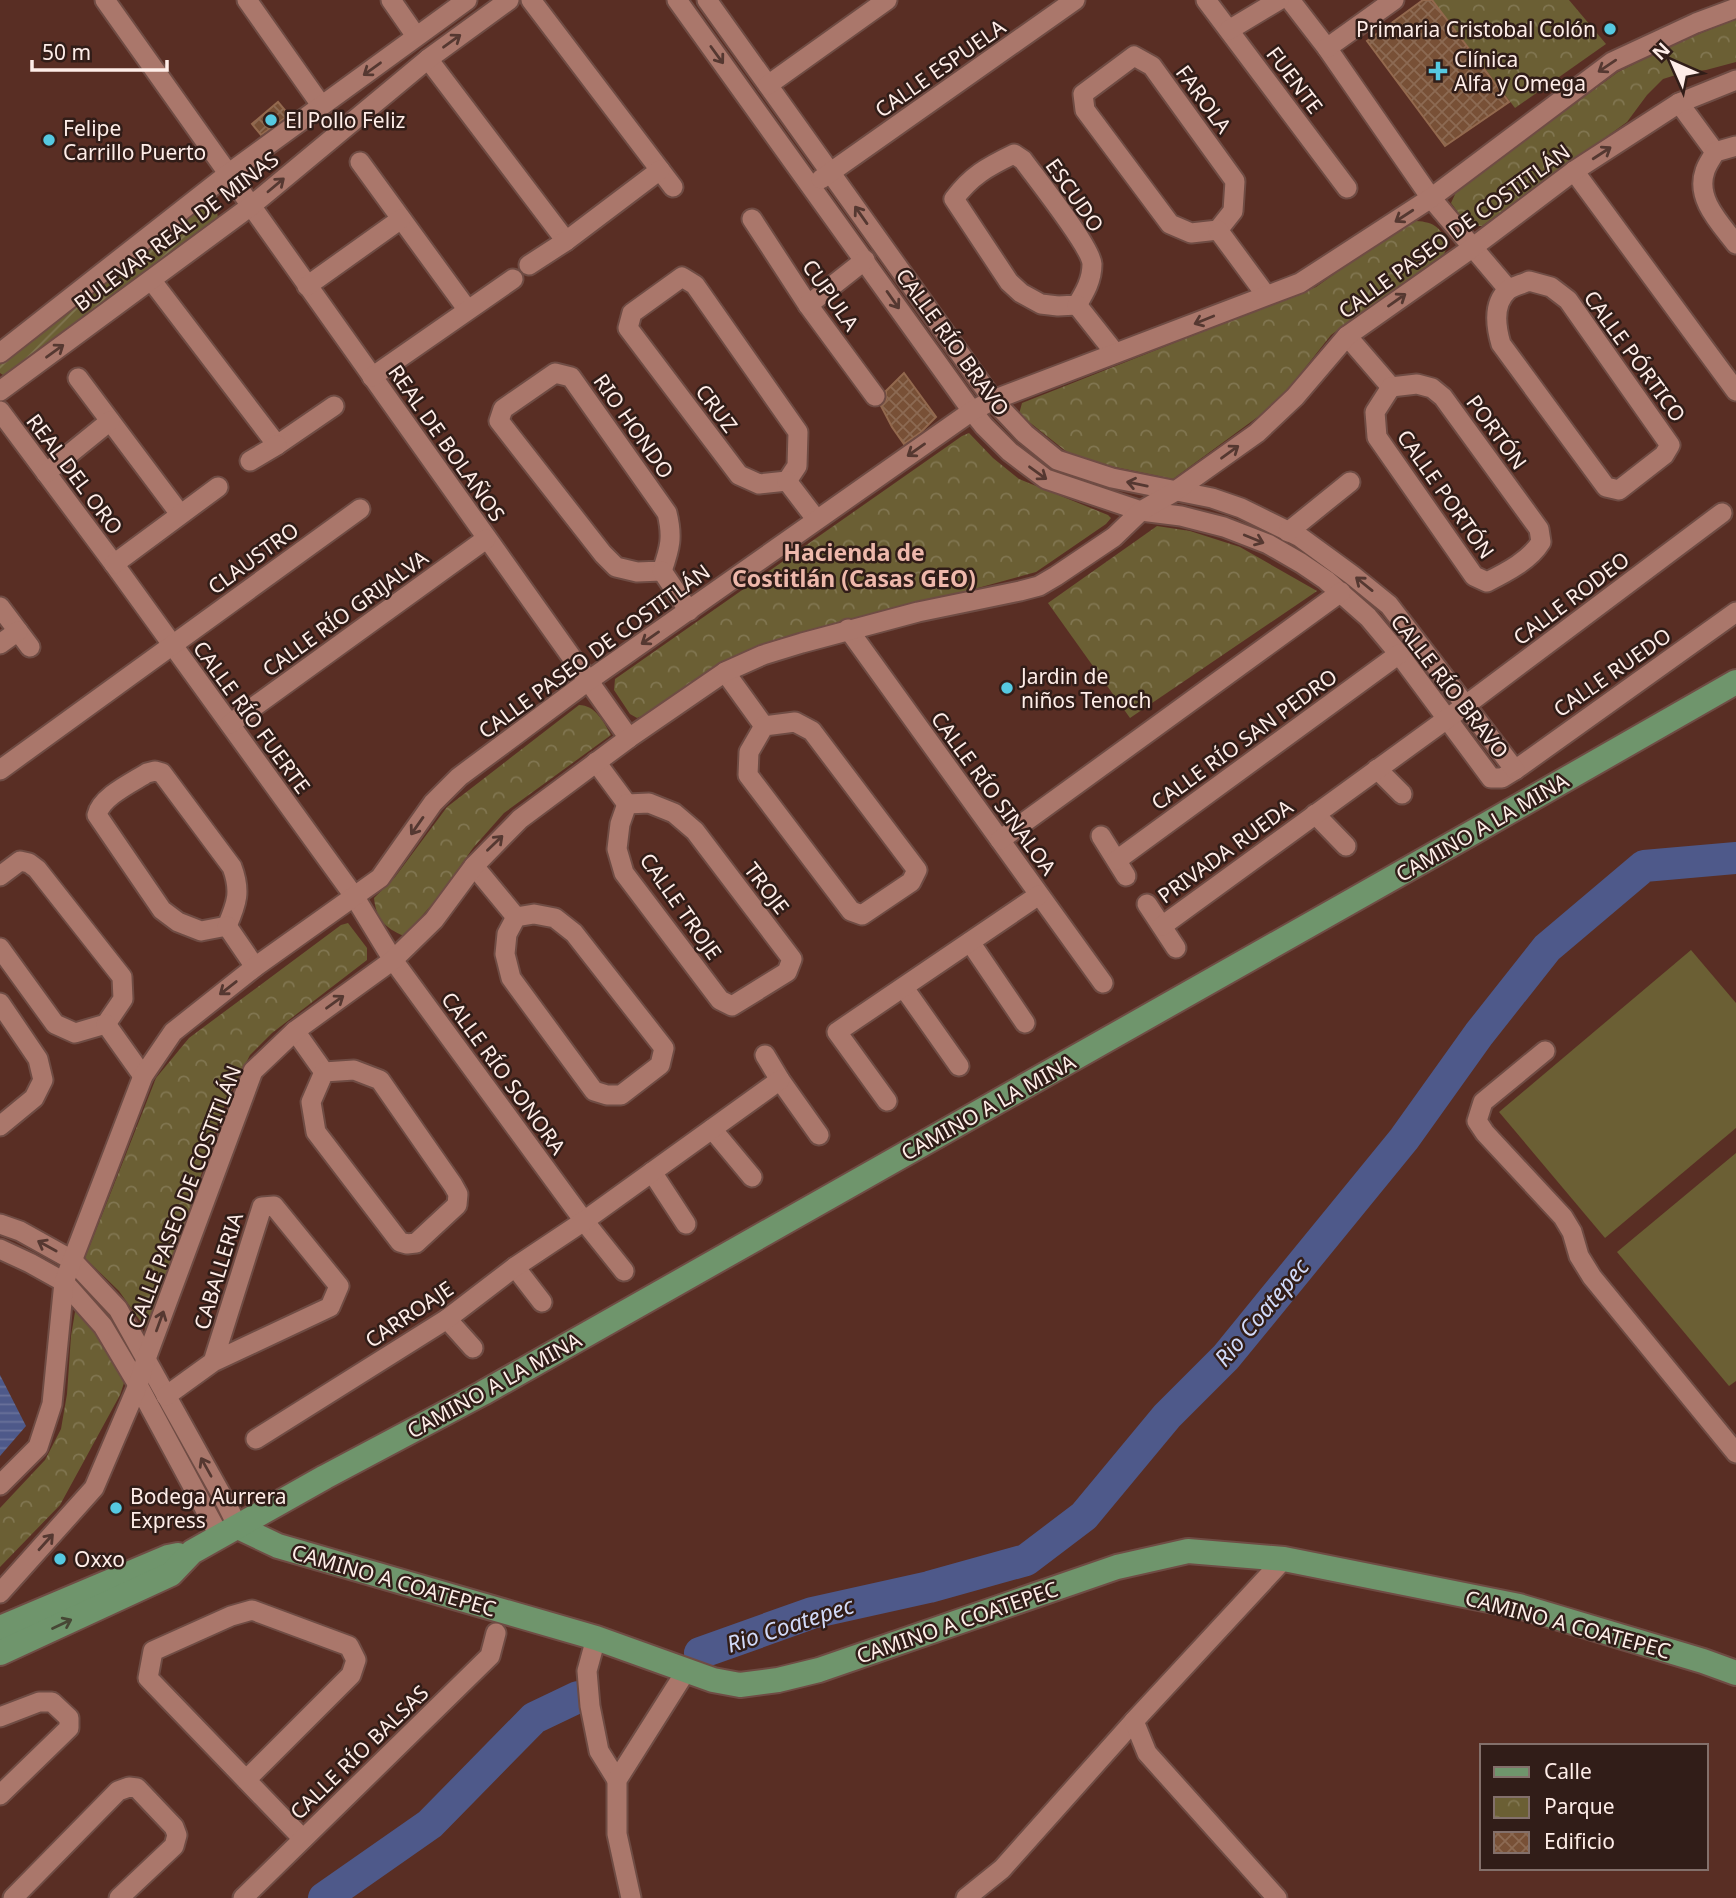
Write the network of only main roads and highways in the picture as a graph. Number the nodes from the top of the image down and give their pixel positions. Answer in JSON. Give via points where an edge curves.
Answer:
{"nodes":[{"id":1,"x":1736,"y":682,"type":"edge"},
{"id":2,"x":229,"y":1532,"type":"junction"},
{"id":3,"x":1,"y":1645,"type":"edge"},
{"id":4,"x":1736,"y":1673,"type":"edge"}],
"edges":[{"from":1,"to":2,"type":"main road","name":"CAMINO A LA MINA","via":[[544,1359]]},
{"from":2,"to":3,"type":"main road","via":[[192,1552],[168,1557]]},
{"from":2,"to":4,"type":"main road","name":"CAMINO A COATEPEC","via":[[596,1638],[713,1681],[740,1685],[819,1670],[1117,1567],[1188,1551],[1283,1559],[1519,1606]]}]}
